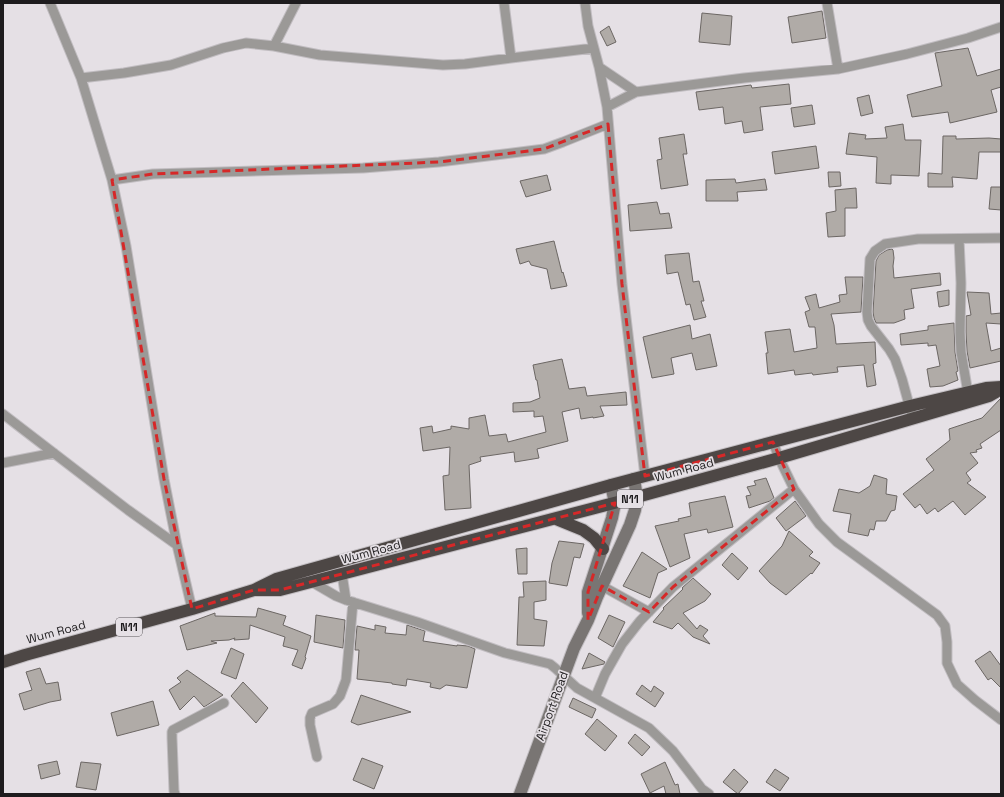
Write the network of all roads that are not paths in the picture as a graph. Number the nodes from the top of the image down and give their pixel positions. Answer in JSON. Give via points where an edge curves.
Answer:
{"nodes":[{"id":1,"x":50,"y":3,"type":"edge"},
{"id":2,"x":296,"y":3,"type":"edge"},
{"id":3,"x":504,"y":3,"type":"edge"},
{"id":4,"x":585,"y":3,"type":"edge"},
{"id":5,"x":827,"y":3,"type":"edge"},
{"id":6,"x":1001,"y":27,"type":"edge"},
{"id":7,"x":274,"y":46,"type":"junction"},
{"id":8,"x":594,"y":48,"type":"junction"},
{"id":9,"x":511,"y":58,"type":"junction"},
{"id":10,"x":599,"y":67,"type":"junction"},
{"id":11,"x":838,"y":69,"type":"junction"},
{"id":12,"x":81,"y":78,"type":"junction"},
{"id":13,"x":636,"y":92,"type":"junction"},
{"id":14,"x":607,"y":107,"type":"junction"},
{"id":15,"x":608,"y":124,"type":"junction"},
{"id":16,"x":112,"y":180,"type":"junction"},
{"id":17,"x":1001,"y":238,"type":"edge"},
{"id":18,"x":959,"y":239,"type":"junction"},
{"id":19,"x":1001,"y":388,"type":"edge"},
{"id":20,"x":969,"y":397,"type":"junction"},
{"id":21,"x":910,"y":406,"type":"junction"},
{"id":22,"x":3,"y":414,"type":"edge"},
{"id":23,"x":913,"y":418,"type":"junction"},
{"id":24,"x":772,"y":442,"type":"junction"},
{"id":25,"x":54,"y":453,"type":"junction"},
{"id":26,"x":779,"y":458,"type":"junction"},
{"id":27,"x":3,"y":463,"type":"edge"},
{"id":28,"x":646,"y":476,"type":"junction"},
{"id":29,"x":634,"y":479,"type":"junction"},
{"id":30,"x":611,"y":485,"type":"junction"},
{"id":31,"x":794,"y":489,"type":"junction"},
{"id":32,"x":637,"y":498,"type":"junction"},
{"id":33,"x":615,"y":503,"type":"junction"},
{"id":34,"x":556,"y":518,"type":"junction"},
{"id":35,"x":177,"y":545,"type":"junction"},
{"id":36,"x":603,"y":549,"type":"junction"},
{"id":37,"x":342,"y":574,"type":"junction"},
{"id":38,"x":312,"y":582,"type":"junction"},
{"id":39,"x":602,"y":586,"type":"junction"},
{"id":40,"x":254,"y":590,"type":"junction"},
{"id":41,"x":350,"y":601,"type":"junction"},
{"id":42,"x":192,"y":609,"type":"junction"},
{"id":43,"x":649,"y":612,"type":"junction"},
{"id":44,"x":588,"y":620,"type":"junction"},
{"id":45,"x":3,"y":662,"type":"edge"},
{"id":46,"x":563,"y":675,"type":"junction"},
{"id":47,"x":595,"y":698,"type":"junction"},
{"id":48,"x":224,"y":703,"type":"dead end"},
{"id":49,"x":1001,"y":720,"type":"edge"},
{"id":50,"x":317,"y":757,"type":"dead end"},
{"id":51,"x":175,"y":794,"type":"edge"},
{"id":52,"x":520,"y":794,"type":"edge"},
{"id":53,"x":709,"y":794,"type":"edge"}],
"edges":[{"from":1,"to":12,"type":"street"},
{"from":2,"to":7,"type":"street"},
{"from":3,"to":9,"type":"street"},
{"from":4,"to":8,"type":"street"},
{"from":5,"to":11,"type":"street"},
{"from":6,"to":11,"type":"street","via":[[907,54]]},
{"from":7,"to":9,"type":"street","via":[[320,55],[443,65]]},
{"from":7,"to":12,"type":"street","via":[[246,43],[171,65]]},
{"from":8,"to":9,"type":"street"},
{"from":8,"to":10,"type":"street"},
{"from":10,"to":13,"type":"street"},
{"from":10,"to":14,"type":"street"},
{"from":11,"to":13,"type":"street"},
{"from":12,"to":16,"type":"street"},
{"from":13,"to":14,"type":"street"},
{"from":14,"to":15,"type":"street"},
{"from":15,"to":16,"type":"street","via":[[544,149],[439,162],[363,168],[154,174]]},
{"from":15,"to":28,"type":"street","via":[[622,284]]},
{"from":16,"to":35,"type":"street","via":[[126,246]]},
{"from":17,"to":18,"type":"street"},
{"from":18,"to":20,"type":"street","via":[[961,352]]},
{"from":18,"to":21,"type":"street","via":[[918,238],[885,244],[875,251],[870,259],[868,320],[895,359]]},
{"from":19,"to":20,"type":"highway","name":"Wum Road","number":"N11","via":[[986,388]]},
{"from":20,"to":21,"type":"highway","name":"Wum Road","number":"N11"},
{"from":20,"to":23,"type":"highway","name":"Wum Road","number":"N11"},
{"from":21,"to":23,"type":"street"},
{"from":21,"to":24,"type":"highway","name":"Wum Road","number":"N11"},
{"from":22,"to":25,"type":"street"},
{"from":23,"to":26,"type":"highway","name":"Wum Road","number":"N11"},
{"from":24,"to":26,"type":"street"},
{"from":24,"to":28,"type":"highway","name":"Wum Road","number":"N11"},
{"from":25,"to":27,"type":"street"},
{"from":25,"to":35,"type":"street"},
{"from":26,"to":31,"type":"street"},
{"from":26,"to":32,"type":"highway","name":"Wum Road","number":"N11"},
{"from":28,"to":29,"type":"highway","name":"Wum Road","number":"N11"},
{"from":29,"to":30,"type":"highway","name":"Wum Road","number":"N11"},
{"from":29,"to":32,"type":"main road","name":"Airport Road"},
{"from":30,"to":33,"type":"main road","name":"Airport Road"},
{"from":30,"to":40,"type":"highway","name":"Wum Road","number":"N11","via":[[276,579]]},
{"from":31,"to":43,"type":"street","via":[[673,587]]},
{"from":31,"to":49,"type":"street","via":[[837,542],[937,615],[945,626],[947,663],[958,684]]},
{"from":32,"to":33,"type":"highway","name":"Wum Road","number":"N11"},
{"from":32,"to":39,"type":"main road","name":"Airport Road","via":[[630,525]]},
{"from":33,"to":34,"type":"highway","name":"Wum Road","number":"N11"},
{"from":33,"to":36,"type":"main road","name":"Airport Road"},
{"from":34,"to":36,"type":"highway","via":[[583,530]]},
{"from":34,"to":37,"type":"highway","name":"Wum Road","number":"N11"},
{"from":35,"to":42,"type":"street"},
{"from":36,"to":44,"type":"main road","name":"Airport Road","via":[[588,592]]},
{"from":37,"to":38,"type":"highway","name":"Wum Road","number":"N11"},
{"from":37,"to":41,"type":"street"},
{"from":38,"to":40,"type":"highway","name":"Wum Road","number":"N11","via":[[280,590]]},
{"from":38,"to":41,"type":"street"},
{"from":39,"to":43,"type":"street"},
{"from":39,"to":44,"type":"main road","name":"Airport Road"},
{"from":40,"to":42,"type":"highway","name":"Wum Road","number":"N11"},
{"from":41,"to":46,"type":"street","via":[[505,653],[550,664]]},
{"from":41,"to":50,"type":"street","via":[[346,680],[340,696],[333,704],[312,713],[310,718]]},
{"from":42,"to":45,"type":"highway","name":"Wum Road","number":"N11"},
{"from":43,"to":47,"type":"street","via":[[622,644]]},
{"from":44,"to":46,"type":"main road","name":"Airport Road"},
{"from":46,"to":47,"type":"street","via":[[577,688]]},
{"from":46,"to":52,"type":"main road","name":"Airport Road"},
{"from":47,"to":53,"type":"street","via":[[650,728]]},
{"from":48,"to":51,"type":"street","via":[[173,730]]}]}
